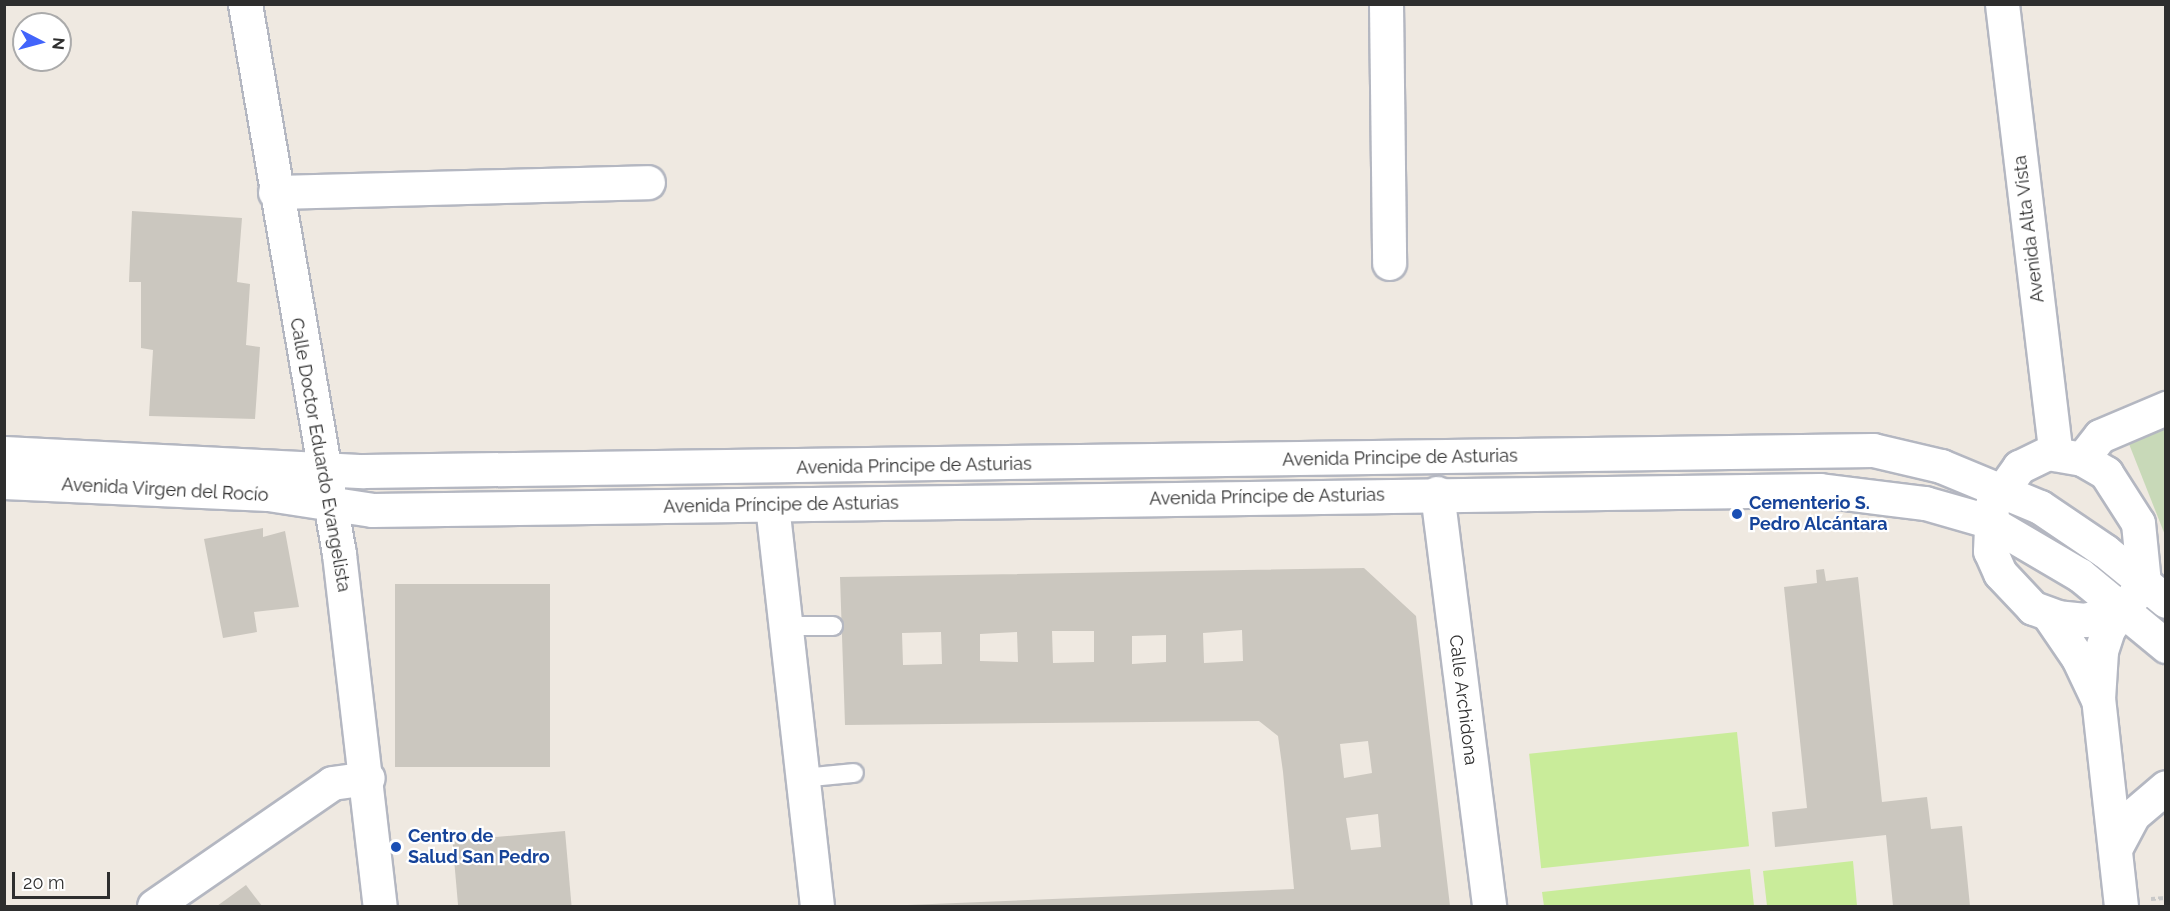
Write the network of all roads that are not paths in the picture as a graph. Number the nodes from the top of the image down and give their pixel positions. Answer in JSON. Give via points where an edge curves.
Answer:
{"nodes":[{"id":1,"x":245,"y":4,"type":"edge"},
{"id":2,"x":1386,"y":4,"type":"edge"},
{"id":3,"x":2002,"y":4,"type":"edge"},
{"id":4,"x":648,"y":182,"type":"dead end"},
{"id":5,"x":275,"y":192,"type":"junction"},
{"id":6,"x":1389,"y":263,"type":"dead end"},
{"id":7,"x":2166,"y":408,"type":"edge"},
{"id":8,"x":4,"y":453,"type":"edge"},
{"id":9,"x":2069,"y":456,"type":"junction"},
{"id":10,"x":4,"y":482,"type":"edge"},
{"id":11,"x":323,"y":485,"type":"junction"},
{"id":12,"x":2002,"y":488,"type":"junction"},
{"id":13,"x":1437,"y":493,"type":"junction"},
{"id":14,"x":772,"y":506,"type":"junction"},
{"id":15,"x":1988,"y":521,"type":"junction"},
{"id":16,"x":2158,"y":587,"type":"edge"},
{"id":17,"x":2123,"y":609,"type":"junction"},
{"id":18,"x":2048,"y":614,"type":"junction"},
{"id":19,"x":785,"y":626,"type":"junction"},
{"id":20,"x":833,"y":626,"type":"dead end"},
{"id":21,"x":2166,"y":646,"type":"edge"},
{"id":22,"x":2098,"y":699,"type":"junction"},
{"id":23,"x":854,"y":773,"type":"dead end"},
{"id":24,"x":368,"y":778,"type":"junction"},
{"id":25,"x":802,"y":778,"type":"junction"},
{"id":26,"x":2166,"y":787,"type":"edge"},
{"id":27,"x":2116,"y":847,"type":"junction"},
{"id":28,"x":153,"y":906,"type":"edge"},
{"id":29,"x":380,"y":906,"type":"edge"},
{"id":30,"x":817,"y":906,"type":"edge"},
{"id":31,"x":1489,"y":906,"type":"edge"},
{"id":32,"x":2121,"y":906,"type":"edge"}],
"edges":[{"from":1,"to":5,"type":"street","name":"Calle Doctor Eduardo Evangelista"},
{"from":2,"to":6,"type":"street"},
{"from":3,"to":9,"type":"street","name":"Avenida Alta Vista"},
{"from":4,"to":5,"type":"street"},
{"from":5,"to":11,"type":"street","name":"Calle Doctor Eduardo Evangelista"},
{"from":7,"to":9,"type":"street","via":[[2100,436]]},
{"from":8,"to":11,"type":"street","name":"Avenida Virgen del Rocío"},
{"from":9,"to":12,"type":"street","via":[[2031,457]]},
{"from":9,"to":16,"type":"street","via":[[2106,473],[2138,523]]},
{"from":10,"to":11,"type":"street","name":"Avenida Virgen del Rocío"},
{"from":11,"to":12,"type":"street","name":"Avenida Principe de Asturias","via":[[548,466],[593,470],[1873,450],[1941,466]]},
{"from":11,"to":14,"type":"street","name":"Avenida Príncipe de Asturias","via":[[372,510]]},
{"from":11,"to":24,"type":"street","name":"Calle Doctor Eduardo Evangelista","via":[[339,554]]},
{"from":12,"to":15,"type":"street"},
{"from":12,"to":16,"type":"street","name":"Avenida Principe de Asturias","via":[[2074,528]]},
{"from":13,"to":14,"type":"street","name":"Avenida Príncipe de Asturias"},
{"from":13,"to":15,"type":"street","name":"Avenida Príncipe de Asturias","via":[[1820,490],[1925,503]]},
{"from":13,"to":31,"type":"street","name":"Calle Archidona"},
{"from":14,"to":19,"type":"street"},
{"from":15,"to":17,"type":"street","name":"Avenida Príncipe de Asturias","via":[[2080,575]]},
{"from":15,"to":18,"type":"street","via":[[1990,551],[2000,573],[2014,592]]},
{"from":16,"to":17,"type":"street"},
{"from":17,"to":18,"type":"street","via":[[2085,620]]},
{"from":17,"to":21,"type":"street","name":"Avenida Príncipe de Asturias"},
{"from":17,"to":22,"type":"street","via":[[2108,628],[2101,651]]},
{"from":18,"to":22,"type":"street","via":[[2078,658]]},
{"from":19,"to":20,"type":"lane"},
{"from":19,"to":25,"type":"street"},
{"from":22,"to":27,"type":"street"},
{"from":23,"to":25,"type":"lane"},
{"from":24,"to":28,"type":"street","via":[[332,783]]},
{"from":24,"to":29,"type":"street","name":"Calle Doctor Eduardo Evangelista"},
{"from":25,"to":30,"type":"street"},
{"from":26,"to":27,"type":"street","via":[[2133,815]]},
{"from":27,"to":32,"type":"street"}]}
